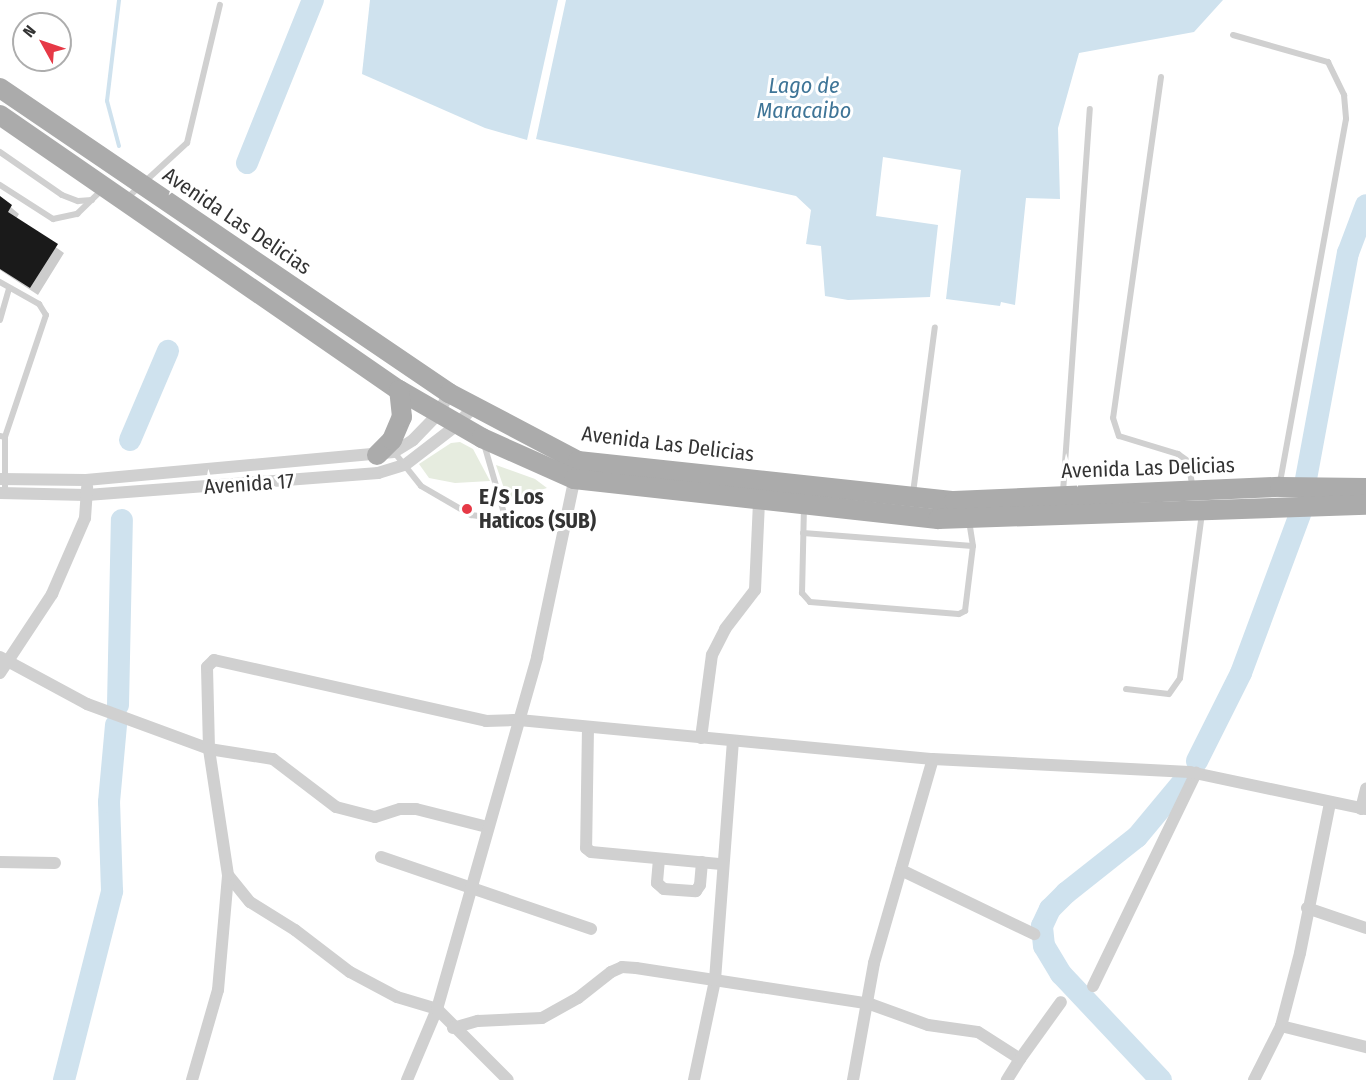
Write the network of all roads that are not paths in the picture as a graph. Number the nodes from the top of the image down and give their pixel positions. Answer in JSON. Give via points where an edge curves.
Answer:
{"nodes":[{"id":1,"x":220,"y":5,"type":"dead end"},
{"id":2,"x":1233,"y":35,"type":"dead end"},
{"id":3,"x":1161,"y":77,"type":"dead end"},
{"id":4,"x":0,"y":88,"type":"edge"},
{"id":5,"x":1090,"y":109,"type":"dead end"},
{"id":6,"x":0,"y":115,"type":"edge"},
{"id":7,"x":0,"y":152,"type":"edge"},
{"id":8,"x":0,"y":185,"type":"edge"},
{"id":9,"x":141,"y":185,"type":"junction"},
{"id":10,"x":99,"y":194,"type":"junction"},
{"id":11,"x":124,"y":201,"type":"junction"},
{"id":12,"x":0,"y":282,"type":"edge"},
{"id":13,"x":9,"y":288,"type":"junction"},
{"id":14,"x":0,"y":320,"type":"edge"},
{"id":15,"x":935,"y":327,"type":"dead end"},
{"id":16,"x":399,"y":390,"type":"junction"},
{"id":17,"x":449,"y":393,"type":"junction"},
{"id":18,"x":474,"y":406,"type":"junction"},
{"id":19,"x":438,"y":414,"type":"junction"},
{"id":20,"x":457,"y":425,"type":"junction"},
{"id":21,"x":2,"y":437,"type":"edge"},
{"id":22,"x":482,"y":438,"type":"junction"},
{"id":23,"x":386,"y":453,"type":"junction"},
{"id":24,"x":405,"y":465,"type":"junction"},
{"id":25,"x":576,"y":470,"type":"junction"},
{"id":26,"x":741,"y":478,"type":"junction"},
{"id":27,"x":3,"y":479,"type":"edge"},
{"id":28,"x":86,"y":480,"type":"junction"},
{"id":29,"x":1280,"y":487,"type":"junction"},
{"id":30,"x":1366,"y":488,"type":"edge"},
{"id":31,"x":3,"y":493,"type":"edge"},
{"id":32,"x":87,"y":495,"type":"junction"},
{"id":33,"x":913,"y":496,"type":"junction"},
{"id":34,"x":1063,"y":496,"type":"junction"},
{"id":35,"x":738,"y":498,"type":"junction"},
{"id":36,"x":1198,"y":499,"type":"junction"},
{"id":37,"x":759,"y":501,"type":"junction"},
{"id":38,"x":804,"y":505,"type":"junction"},
{"id":39,"x":1366,"y":505,"type":"edge"},
{"id":40,"x":969,"y":518,"type":"junction"},
{"id":41,"x":567,"y":519,"type":"junction"},
{"id":42,"x":506,"y":520,"type":"junction"},
{"id":43,"x":803,"y":533,"type":"junction"},
{"id":44,"x":973,"y":546,"type":"junction"},
{"id":45,"x":4,"y":660,"type":"edge"},
{"id":46,"x":0,"y":673,"type":"edge"},
{"id":47,"x":1126,"y":689,"type":"dead end"},
{"id":48,"x":519,"y":720,"type":"junction"},
{"id":49,"x":588,"y":727,"type":"junction"},
{"id":50,"x":701,"y":738,"type":"junction"},
{"id":51,"x":732,"y":742,"type":"junction"},
{"id":52,"x":209,"y":749,"type":"junction"},
{"id":53,"x":933,"y":759,"type":"junction"},
{"id":54,"x":1196,"y":773,"type":"junction"},
{"id":55,"x":1366,"y":789,"type":"edge"},
{"id":56,"x":1330,"y":803,"type":"junction"},
{"id":57,"x":1364,"y":809,"type":"edge"},
{"id":58,"x":487,"y":827,"type":"junction"},
{"id":59,"x":381,"y":857,"type":"dead end"},
{"id":60,"x":659,"y":859,"type":"junction"},
{"id":61,"x":0,"y":862,"type":"edge"},
{"id":62,"x":702,"y":862,"type":"junction"},
{"id":63,"x":55,"y":863,"type":"dead end"},
{"id":64,"x":721,"y":864,"type":"junction"},
{"id":65,"x":901,"y":870,"type":"junction"},
{"id":66,"x":228,"y":875,"type":"junction"},
{"id":67,"x":471,"y":890,"type":"junction"},
{"id":68,"x":1307,"y":908,"type":"junction"},
{"id":69,"x":1366,"y":927,"type":"edge"},
{"id":70,"x":591,"y":929,"type":"dead end"},
{"id":71,"x":1034,"y":934,"type":"dead end"},
{"id":72,"x":715,"y":981,"type":"junction"},
{"id":73,"x":1093,"y":986,"type":"dead end"},
{"id":74,"x":1061,"y":1002,"type":"dead end"},
{"id":75,"x":870,"y":1004,"type":"junction"},
{"id":76,"x":437,"y":1009,"type":"junction"},
{"id":77,"x":1281,"y":1026,"type":"junction"},
{"id":78,"x":453,"y":1028,"type":"junction"},
{"id":79,"x":1366,"y":1047,"type":"edge"},
{"id":80,"x":1020,"y":1059,"type":"junction"},
{"id":81,"x":192,"y":1080,"type":"edge"},
{"id":82,"x":407,"y":1080,"type":"edge"},
{"id":83,"x":508,"y":1080,"type":"edge"},
{"id":84,"x":694,"y":1080,"type":"edge"},
{"id":85,"x":853,"y":1080,"type":"edge"},
{"id":86,"x":1007,"y":1080,"type":"edge"},
{"id":87,"x":1254,"y":1080,"type":"edge"}],
"edges":[{"from":1,"to":9,"type":"lane","via":[[187,143]]},
{"from":2,"to":29,"type":"lane","via":[[1328,62],[1344,95],[1346,119]]},
{"from":3,"to":36,"type":"lane","via":[[1113,418],[1119,436],[1178,454],[1188,461]]},
{"from":4,"to":9,"type":"main road","name":"Avenida Las Delicias"},
{"from":5,"to":34,"type":"lane"},
{"from":6,"to":10,"type":"main road","name":"Avenida Las Delicias"},
{"from":7,"to":10,"type":"lane","via":[[62,195],[78,201]]},
{"from":8,"to":10,"type":"lane","via":[[52,219],[77,214]]},
{"from":9,"to":11,"type":"lane"},
{"from":9,"to":17,"type":"main road","name":"Avenida Las Delicias"},
{"from":10,"to":11,"type":"main road","name":"Avenida Las Delicias"},
{"from":11,"to":16,"type":"main road","name":"Avenida Las Delicias"},
{"from":12,"to":13,"type":"lane"},
{"from":13,"to":14,"type":"lane"},
{"from":13,"to":21,"type":"lane","via":[[39,304],[46,315]]},
{"from":15,"to":33,"type":"lane"},
{"from":16,"to":19,"type":"main road","name":"Avenida Las Delicias"},
{"from":16,"to":23,"type":"main road","via":[[402,417]]},
{"from":17,"to":18,"type":"main road","name":"Avenida Las Delicias"},
{"from":17,"to":19,"type":"street"},
{"from":18,"to":20,"type":"street","name":"Avenida 17"},
{"from":18,"to":25,"type":"main road","name":"Avenida Las Delicias"},
{"from":19,"to":20,"type":"main road","name":"Avenida Las Delicias"},
{"from":19,"to":23,"type":"street","via":[[413,440]]},
{"from":20,"to":22,"type":"main road","name":"Avenida Las Delicias"},
{"from":20,"to":24,"type":"street","name":"Avenida 17"},
{"from":21,"to":27,"type":"lane"},
{"from":22,"to":25,"type":"main road","name":"Avenida Las Delicias"},
{"from":22,"to":42,"type":"lane"},
{"from":23,"to":24,"type":"lane"},
{"from":23,"to":28,"type":"street","name":"Avenida 17"},
{"from":24,"to":32,"type":"street","name":"Avenida 17","via":[[378,473],[303,481]]},
{"from":24,"to":42,"type":"lane","via":[[421,486],[471,515]]},
{"from":25,"to":26,"type":"main road","name":"Avenida Las Delicias"},
{"from":25,"to":35,"type":"main road","name":"Avenida Las Delicias"},
{"from":25,"to":41,"type":"street"},
{"from":26,"to":33,"type":"main road","name":"Avenida Las Delicias"},
{"from":26,"to":35,"type":"main road"},
{"from":27,"to":28,"type":"street","name":"Avenida 17"},
{"from":27,"to":31,"type":"lane"},
{"from":28,"to":32,"type":"street"},
{"from":29,"to":30,"type":"main road","name":"Avenida Las Delicias"},
{"from":29,"to":36,"type":"main road","name":"Avenida Las Delicias"},
{"from":31,"to":32,"type":"street","name":"Avenida 17"},
{"from":32,"to":45,"type":"street","via":[[85,518],[52,594]]},
{"from":33,"to":34,"type":"main road","name":"Avenida Las Delicias","via":[[954,501]]},
{"from":34,"to":36,"type":"main road","name":"Avenida Las Delicias"},
{"from":35,"to":37,"type":"main road","name":"Avenida Las Delicias"},
{"from":36,"to":39,"type":"main road","name":"Avenida Las Delicias"},
{"from":36,"to":40,"type":"main road","name":"Avenida Las Delicias"},
{"from":36,"to":47,"type":"lane","via":[[1180,678],[1169,694]]},
{"from":37,"to":38,"type":"main road","name":"Avenida Las Delicias"},
{"from":37,"to":50,"type":"street","via":[[755,590],[725,628],[712,655]]},
{"from":38,"to":40,"type":"main road","name":"Avenida Las Delicias","via":[[938,519]]},
{"from":38,"to":43,"type":"lane"},
{"from":40,"to":44,"type":"lane"},
{"from":41,"to":42,"type":"lane"},
{"from":41,"to":48,"type":"street"},
{"from":43,"to":44,"type":"lane"},
{"from":43,"to":44,"type":"lane","via":[[802,593],[810,602],[959,614],[968,606]]},
{"from":45,"to":46,"type":"street"},
{"from":45,"to":52,"type":"street","via":[[87,704]]},
{"from":48,"to":49,"type":"street"},
{"from":48,"to":52,"type":"street","via":[[486,721],[214,660],[207,667]]},
{"from":48,"to":58,"type":"street"},
{"from":49,"to":50,"type":"street"},
{"from":49,"to":60,"type":"street","via":[[586,848]]},
{"from":50,"to":51,"type":"street"},
{"from":51,"to":53,"type":"street"},
{"from":51,"to":64,"type":"street"},
{"from":52,"to":58,"type":"street","via":[[273,759],[336,807],[375,817],[400,809],[416,809]]},
{"from":52,"to":66,"type":"street"},
{"from":53,"to":54,"type":"street"},
{"from":53,"to":65,"type":"street"},
{"from":54,"to":56,"type":"street"},
{"from":54,"to":73,"type":"street"},
{"from":55,"to":57,"type":"street"},
{"from":56,"to":57,"type":"street"},
{"from":56,"to":68,"type":"street"},
{"from":58,"to":67,"type":"street"},
{"from":59,"to":67,"type":"street"},
{"from":60,"to":62,"type":"street"},
{"from":60,"to":62,"type":"street","via":[[657,883],[664,890],[696,891]]},
{"from":61,"to":63,"type":"street"},
{"from":62,"to":64,"type":"street"},
{"from":64,"to":72,"type":"street"},
{"from":65,"to":71,"type":"street"},
{"from":65,"to":75,"type":"street","via":[[874,963]]},
{"from":66,"to":76,"type":"street","via":[[250,902],[350,972],[397,997]]},
{"from":66,"to":81,"type":"street","via":[[218,990]]},
{"from":67,"to":70,"type":"street"},
{"from":67,"to":76,"type":"street"},
{"from":68,"to":69,"type":"street"},
{"from":68,"to":77,"type":"street"},
{"from":72,"to":75,"type":"street"},
{"from":72,"to":78,"type":"street","via":[[622,967],[542,1018],[478,1021]]},
{"from":72,"to":84,"type":"street"},
{"from":74,"to":80,"type":"street"},
{"from":75,"to":80,"type":"street","via":[[928,1025],[978,1032]]},
{"from":75,"to":85,"type":"street"},
{"from":76,"to":78,"type":"street"},
{"from":76,"to":82,"type":"street"},
{"from":77,"to":79,"type":"street"},
{"from":77,"to":87,"type":"street"},
{"from":78,"to":83,"type":"street"},
{"from":80,"to":86,"type":"street"}]}
